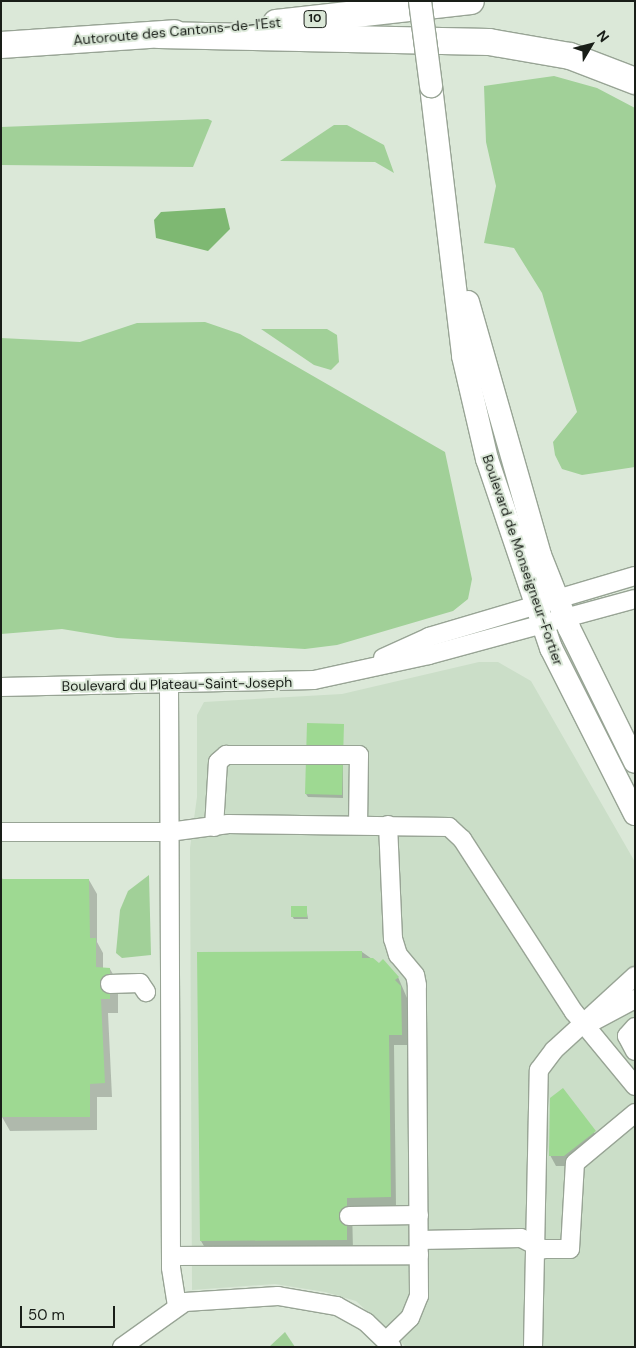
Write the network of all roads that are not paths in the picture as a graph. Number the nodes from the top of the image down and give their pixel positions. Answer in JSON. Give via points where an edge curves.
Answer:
{"nodes":[{"id":1,"x":420,"y":1,"type":"edge"},
{"id":2,"x":472,"y":1,"type":"edge"},
{"id":3,"x":363,"y":8,"type":"edge"},
{"id":4,"x":159,"y":35,"type":"junction"},
{"id":5,"x":1,"y":45,"type":"edge"},
{"id":6,"x":635,"y":81,"type":"edge"},
{"id":7,"x":446,"y":202,"type":"junction"},
{"id":8,"x":635,"y":576,"type":"edge"},
{"id":9,"x":635,"y":599,"type":"edge"},
{"id":10,"x":561,"y":608,"type":"junction"},
{"id":11,"x":539,"y":614,"type":"junction"},
{"id":12,"x":169,"y":685,"type":"junction"},
{"id":13,"x":1,"y":687,"type":"edge"},
{"id":14,"x":635,"y":762,"type":"edge"},
{"id":15,"x":635,"y":814,"type":"edge"},
{"id":16,"x":358,"y":825,"type":"junction"},
{"id":17,"x":388,"y":825,"type":"junction"},
{"id":18,"x":214,"y":827,"type":"junction"},
{"id":19,"x":1,"y":832,"type":"edge"},
{"id":20,"x":169,"y":832,"type":"junction"},
{"id":21,"x":635,"y":976,"type":"edge"},
{"id":22,"x":110,"y":984,"type":"dead end"},
{"id":23,"x":146,"y":992,"type":"dead end"},
{"id":24,"x":635,"y":999,"type":"edge"},
{"id":25,"x":585,"y":1025,"type":"junction"},
{"id":26,"x":635,"y":1027,"type":"edge"},
{"id":27,"x":635,"y":1051,"type":"edge"},
{"id":28,"x":635,"y":1086,"type":"edge"},
{"id":29,"x":631,"y":1123,"type":"edge"},
{"id":30,"x":419,"y":1215,"type":"junction"},
{"id":31,"x":349,"y":1216,"type":"dead end"},
{"id":32,"x":532,"y":1243,"type":"junction"},
{"id":33,"x":419,"y":1247,"type":"junction"},
{"id":34,"x":170,"y":1256,"type":"junction"},
{"id":35,"x":177,"y":1306,"type":"junction"},
{"id":36,"x":389,"y":1344,"type":"edge"},
{"id":37,"x":122,"y":1347,"type":"edge"},
{"id":38,"x":533,"y":1347,"type":"edge"}],
"edges":[{"from":1,"to":7,"type":"main road","name":"Boulevard de Monseigneur-Fortier","bridge":true},
{"from":2,"to":3,"type":"highway","name":"Autoroute des Cantons-de-l'Est","number":"10"},
{"from":3,"to":4,"type":"highway","name":"Autoroute des Cantons-de-l'Est","number":"10"},
{"from":4,"to":5,"type":"highway","name":"Autoroute des Cantons-de-l'Est","number":"10"},
{"from":4,"to":6,"type":"highway","via":[[489,42],[570,56]]},
{"from":7,"to":10,"type":"main road","name":"Boulevard de Monseigneur-Fortier","via":[[503,436]]},
{"from":7,"to":11,"type":"main road","name":"Boulevard de Monseigneur-Fortier","via":[[471,394],[492,478]]},
{"from":8,"to":10,"type":"street","name":"Boulevard du Plateau-Saint-Joseph"},
{"from":9,"to":10,"type":"street","name":"Boulevard du Plateau-Saint-Joseph"},
{"from":10,"to":11,"type":"street","name":"Boulevard du Plateau-Saint-Joseph"},
{"from":10,"to":14,"type":"main road","name":"Boulevard de Monseigneur-Fortier"},
{"from":11,"to":12,"type":"street","name":"Boulevard du Plateau-Saint-Joseph","via":[[429,637],[352,671],[280,683]]},
{"from":11,"to":15,"type":"main road","name":"Boulevard de Monseigneur-Fortier","via":[[582,716]]},
{"from":12,"to":13,"type":"street","name":"Boulevard du Plateau-Saint-Joseph"},
{"from":12,"to":20,"type":"street"},
{"from":16,"to":17,"type":"street"},
{"from":16,"to":18,"type":"street"},
{"from":16,"to":18,"type":"street","via":[[359,755],[226,755],[218,762]]},
{"from":17,"to":25,"type":"street","via":[[444,826],[457,832]]},
{"from":17,"to":30,"type":"street","via":[[393,940],[415,976],[416,985]]},
{"from":18,"to":20,"type":"street"},
{"from":19,"to":20,"type":"street"},
{"from":20,"to":34,"type":"street"},
{"from":21,"to":25,"type":"street"},
{"from":22,"to":23,"type":"street","via":[[140,983]]},
{"from":24,"to":25,"type":"street"},
{"from":25,"to":28,"type":"street"},
{"from":25,"to":32,"type":"street","via":[[554,1050],[539,1070]]},
{"from":26,"to":27,"type":"street","via":[[627,1036]]},
{"from":29,"to":32,"type":"street","via":[[574,1163],[570,1249],[543,1249]]},
{"from":30,"to":31,"type":"street"},
{"from":30,"to":33,"type":"street"},
{"from":32,"to":33,"type":"street","via":[[521,1238]]},
{"from":32,"to":38,"type":"street"},
{"from":33,"to":34,"type":"street"},
{"from":33,"to":36,"type":"street","via":[[418,1303]]},
{"from":34,"to":35,"type":"street"},
{"from":35,"to":36,"type":"street","via":[[213,1297],[305,1297],[347,1311]]},
{"from":35,"to":37,"type":"street"}]}
